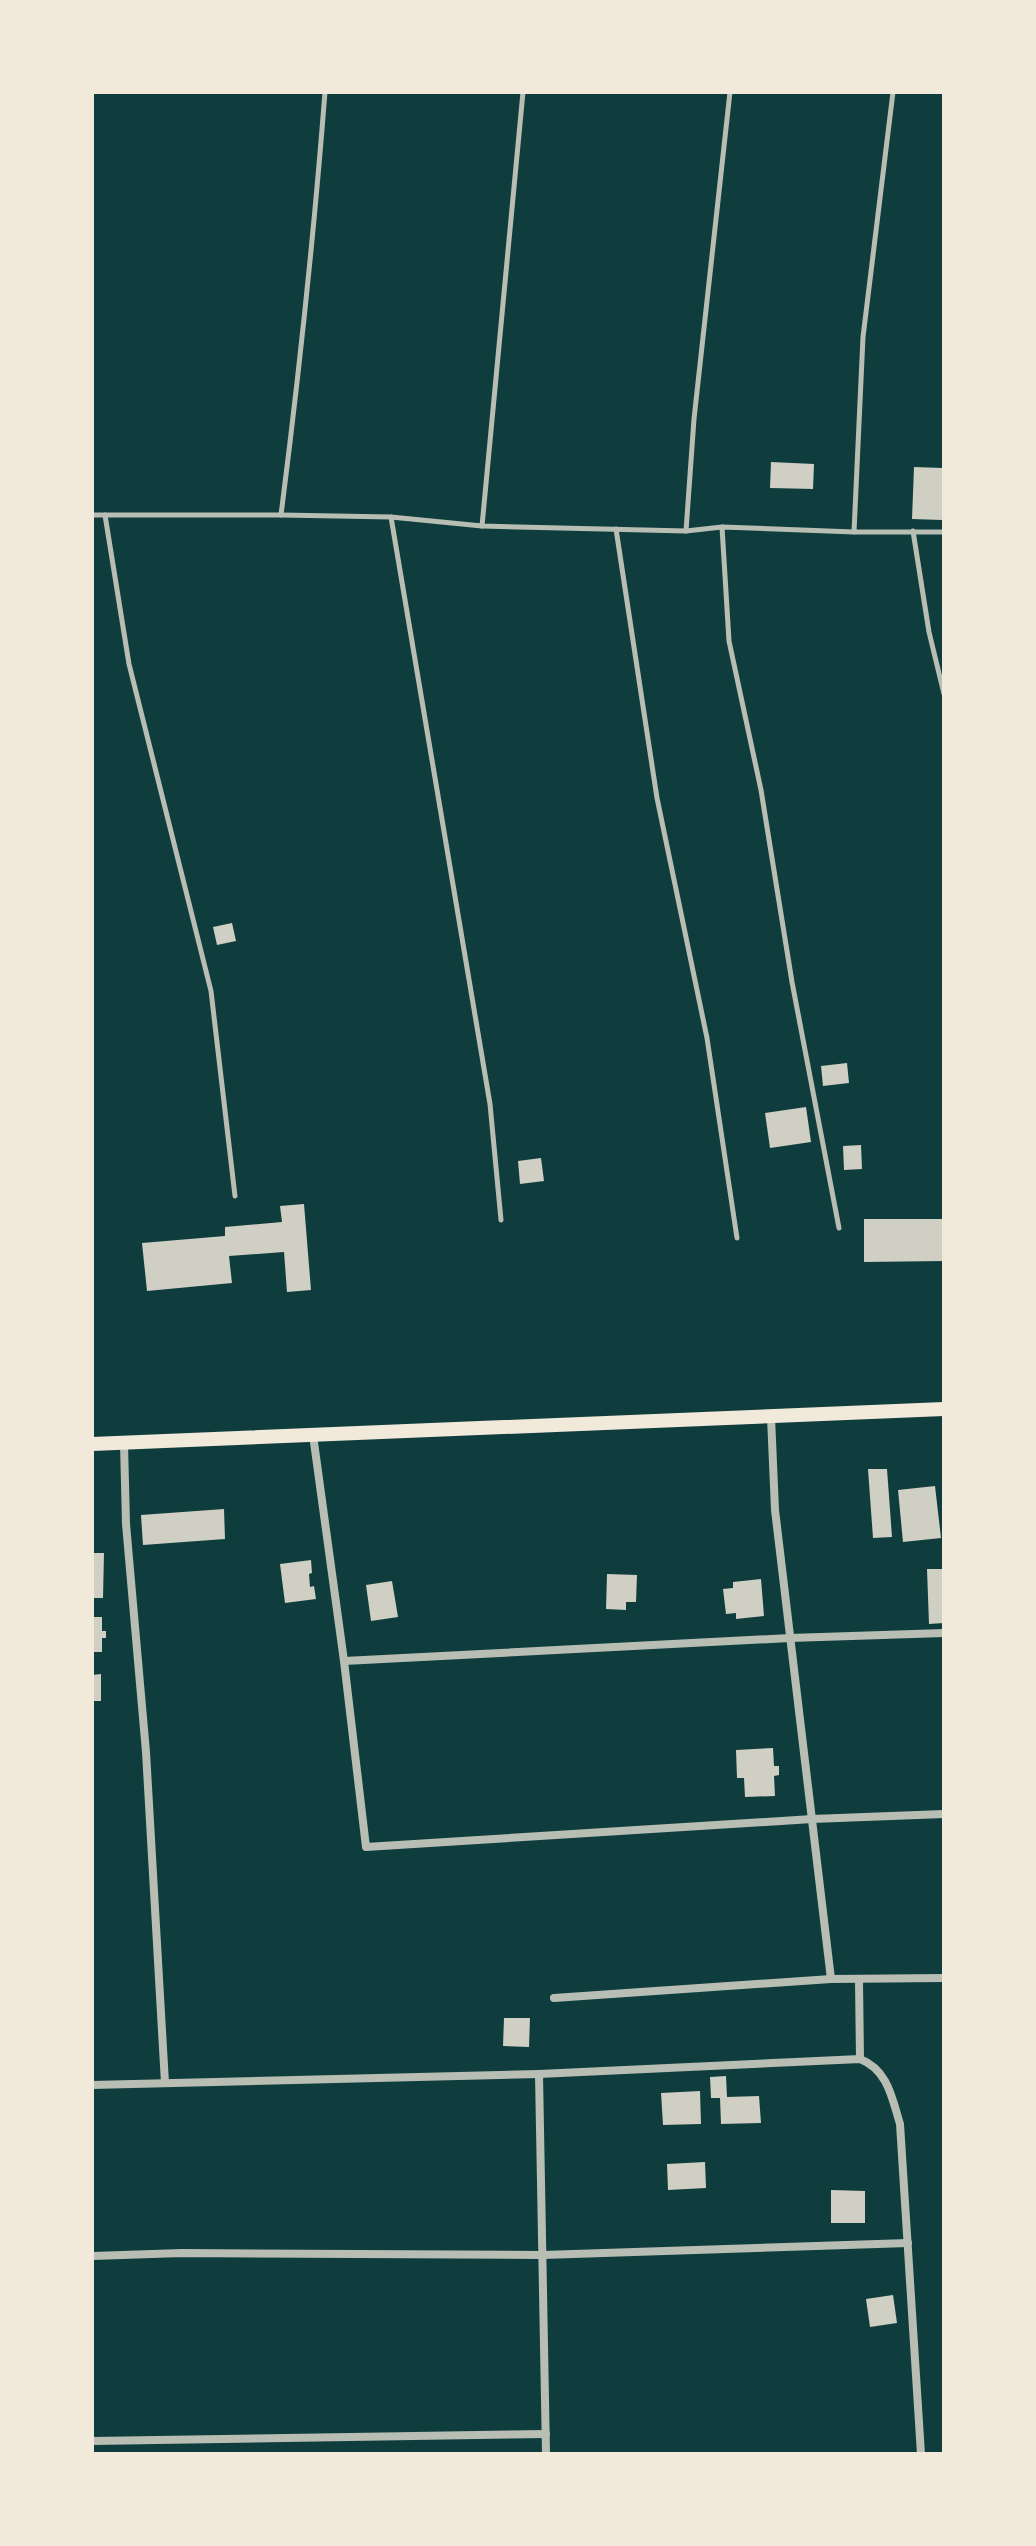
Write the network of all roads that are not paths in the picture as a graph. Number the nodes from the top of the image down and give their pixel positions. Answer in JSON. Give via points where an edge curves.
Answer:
{"nodes":[{"id":1,"x":325,"y":92,"type":"edge"},
{"id":2,"x":523,"y":92,"type":"edge"},
{"id":3,"x":730,"y":92,"type":"edge"},
{"id":4,"x":893,"y":92,"type":"edge"},
{"id":5,"x":92,"y":515,"type":"edge"},
{"id":6,"x":105,"y":515,"type":"junction"},
{"id":7,"x":281,"y":515,"type":"junction"},
{"id":8,"x":391,"y":517,"type":"junction"},
{"id":9,"x":482,"y":526,"type":"junction"},
{"id":10,"x":722,"y":527,"type":"junction"},
{"id":11,"x":616,"y":529,"type":"junction"},
{"id":12,"x":686,"y":531,"type":"junction"},
{"id":13,"x":913,"y":531,"type":"junction"},
{"id":14,"x":854,"y":532,"type":"junction"},
{"id":15,"x":944,"y":532,"type":"edge"},
{"id":16,"x":944,"y":694,"type":"edge"},
{"id":17,"x":235,"y":1196,"type":"dead end"},
{"id":18,"x":501,"y":1220,"type":"dead end"},
{"id":19,"x":839,"y":1228,"type":"dead end"},
{"id":20,"x":737,"y":1238,"type":"dead end"},
{"id":21,"x":944,"y":1409,"type":"edge"},
{"id":22,"x":771,"y":1417,"type":"junction"},
{"id":23,"x":313,"y":1435,"type":"junction"},
{"id":24,"x":124,"y":1443,"type":"junction"},
{"id":25,"x":92,"y":1444,"type":"edge"},
{"id":26,"x":944,"y":1633,"type":"edge"},
{"id":27,"x":790,"y":1638,"type":"junction"},
{"id":28,"x":344,"y":1661,"type":"junction"},
{"id":29,"x":944,"y":1814,"type":"edge"},
{"id":30,"x":812,"y":1819,"type":"junction"},
{"id":31,"x":944,"y":1978,"type":"edge"},
{"id":32,"x":831,"y":1979,"type":"junction"},
{"id":33,"x":859,"y":1981,"type":"junction"},
{"id":34,"x":554,"y":1998,"type":"dead end"},
{"id":35,"x":860,"y":2059,"type":"junction"},
{"id":36,"x":539,"y":2074,"type":"junction"},
{"id":37,"x":165,"y":2083,"type":"junction"},
{"id":38,"x":92,"y":2085,"type":"edge"},
{"id":39,"x":908,"y":2243,"type":"junction"},
{"id":40,"x":543,"y":2255,"type":"junction"},
{"id":41,"x":92,"y":2256,"type":"edge"},
{"id":42,"x":546,"y":2434,"type":"junction"},
{"id":43,"x":92,"y":2441,"type":"edge"},
{"id":44,"x":546,"y":2454,"type":"edge"},
{"id":45,"x":921,"y":2454,"type":"edge"}],
"edges":[{"from":1,"to":7,"type":"lane"},
{"from":2,"to":9,"type":"lane"},
{"from":3,"to":12,"type":"lane"},
{"from":4,"to":14,"type":"lane","via":[[863,337]]},
{"from":5,"to":6,"type":"lane"},
{"from":6,"to":7,"type":"lane"},
{"from":6,"to":17,"type":"lane","via":[[129,664],[211,991]]},
{"from":7,"to":8,"type":"lane"},
{"from":8,"to":9,"type":"lane"},
{"from":8,"to":18,"type":"lane","via":[[490,1104]]},
{"from":9,"to":11,"type":"lane"},
{"from":10,"to":12,"type":"lane"},
{"from":10,"to":14,"type":"lane"},
{"from":10,"to":19,"type":"lane","via":[[729,641],[761,790]]},
{"from":11,"to":12,"type":"lane"},
{"from":11,"to":20,"type":"lane","via":[[636,675],[707,1038]]},
{"from":13,"to":14,"type":"lane"},
{"from":13,"to":15,"type":"lane"},
{"from":13,"to":16,"type":"lane"},
{"from":21,"to":22,"type":"main road"},
{"from":22,"to":23,"type":"main road"},
{"from":22,"to":27,"type":"street"},
{"from":23,"to":24,"type":"main road"},
{"from":23,"to":28,"type":"street"},
{"from":24,"to":25,"type":"main road"},
{"from":24,"to":37,"type":"street"},
{"from":26,"to":27,"type":"street"},
{"from":27,"to":28,"type":"street"},
{"from":27,"to":30,"type":"street"},
{"from":28,"to":30,"type":"street","via":[[366,1847]]},
{"from":29,"to":30,"type":"street"},
{"from":30,"to":32,"type":"street"},
{"from":31,"to":33,"type":"street"},
{"from":32,"to":33,"type":"street"},
{"from":32,"to":34,"type":"street"},
{"from":33,"to":35,"type":"street"},
{"from":35,"to":36,"type":"street"},
{"from":35,"to":39,"type":"street","via":[[873,2065],[890,2089],[900,2124]]},
{"from":36,"to":37,"type":"street"},
{"from":36,"to":40,"type":"street"},
{"from":37,"to":38,"type":"street"},
{"from":39,"to":40,"type":"street"},
{"from":39,"to":45,"type":"street"},
{"from":40,"to":41,"type":"street"},
{"from":40,"to":42,"type":"street"},
{"from":42,"to":43,"type":"street"},
{"from":42,"to":44,"type":"street"}]}
